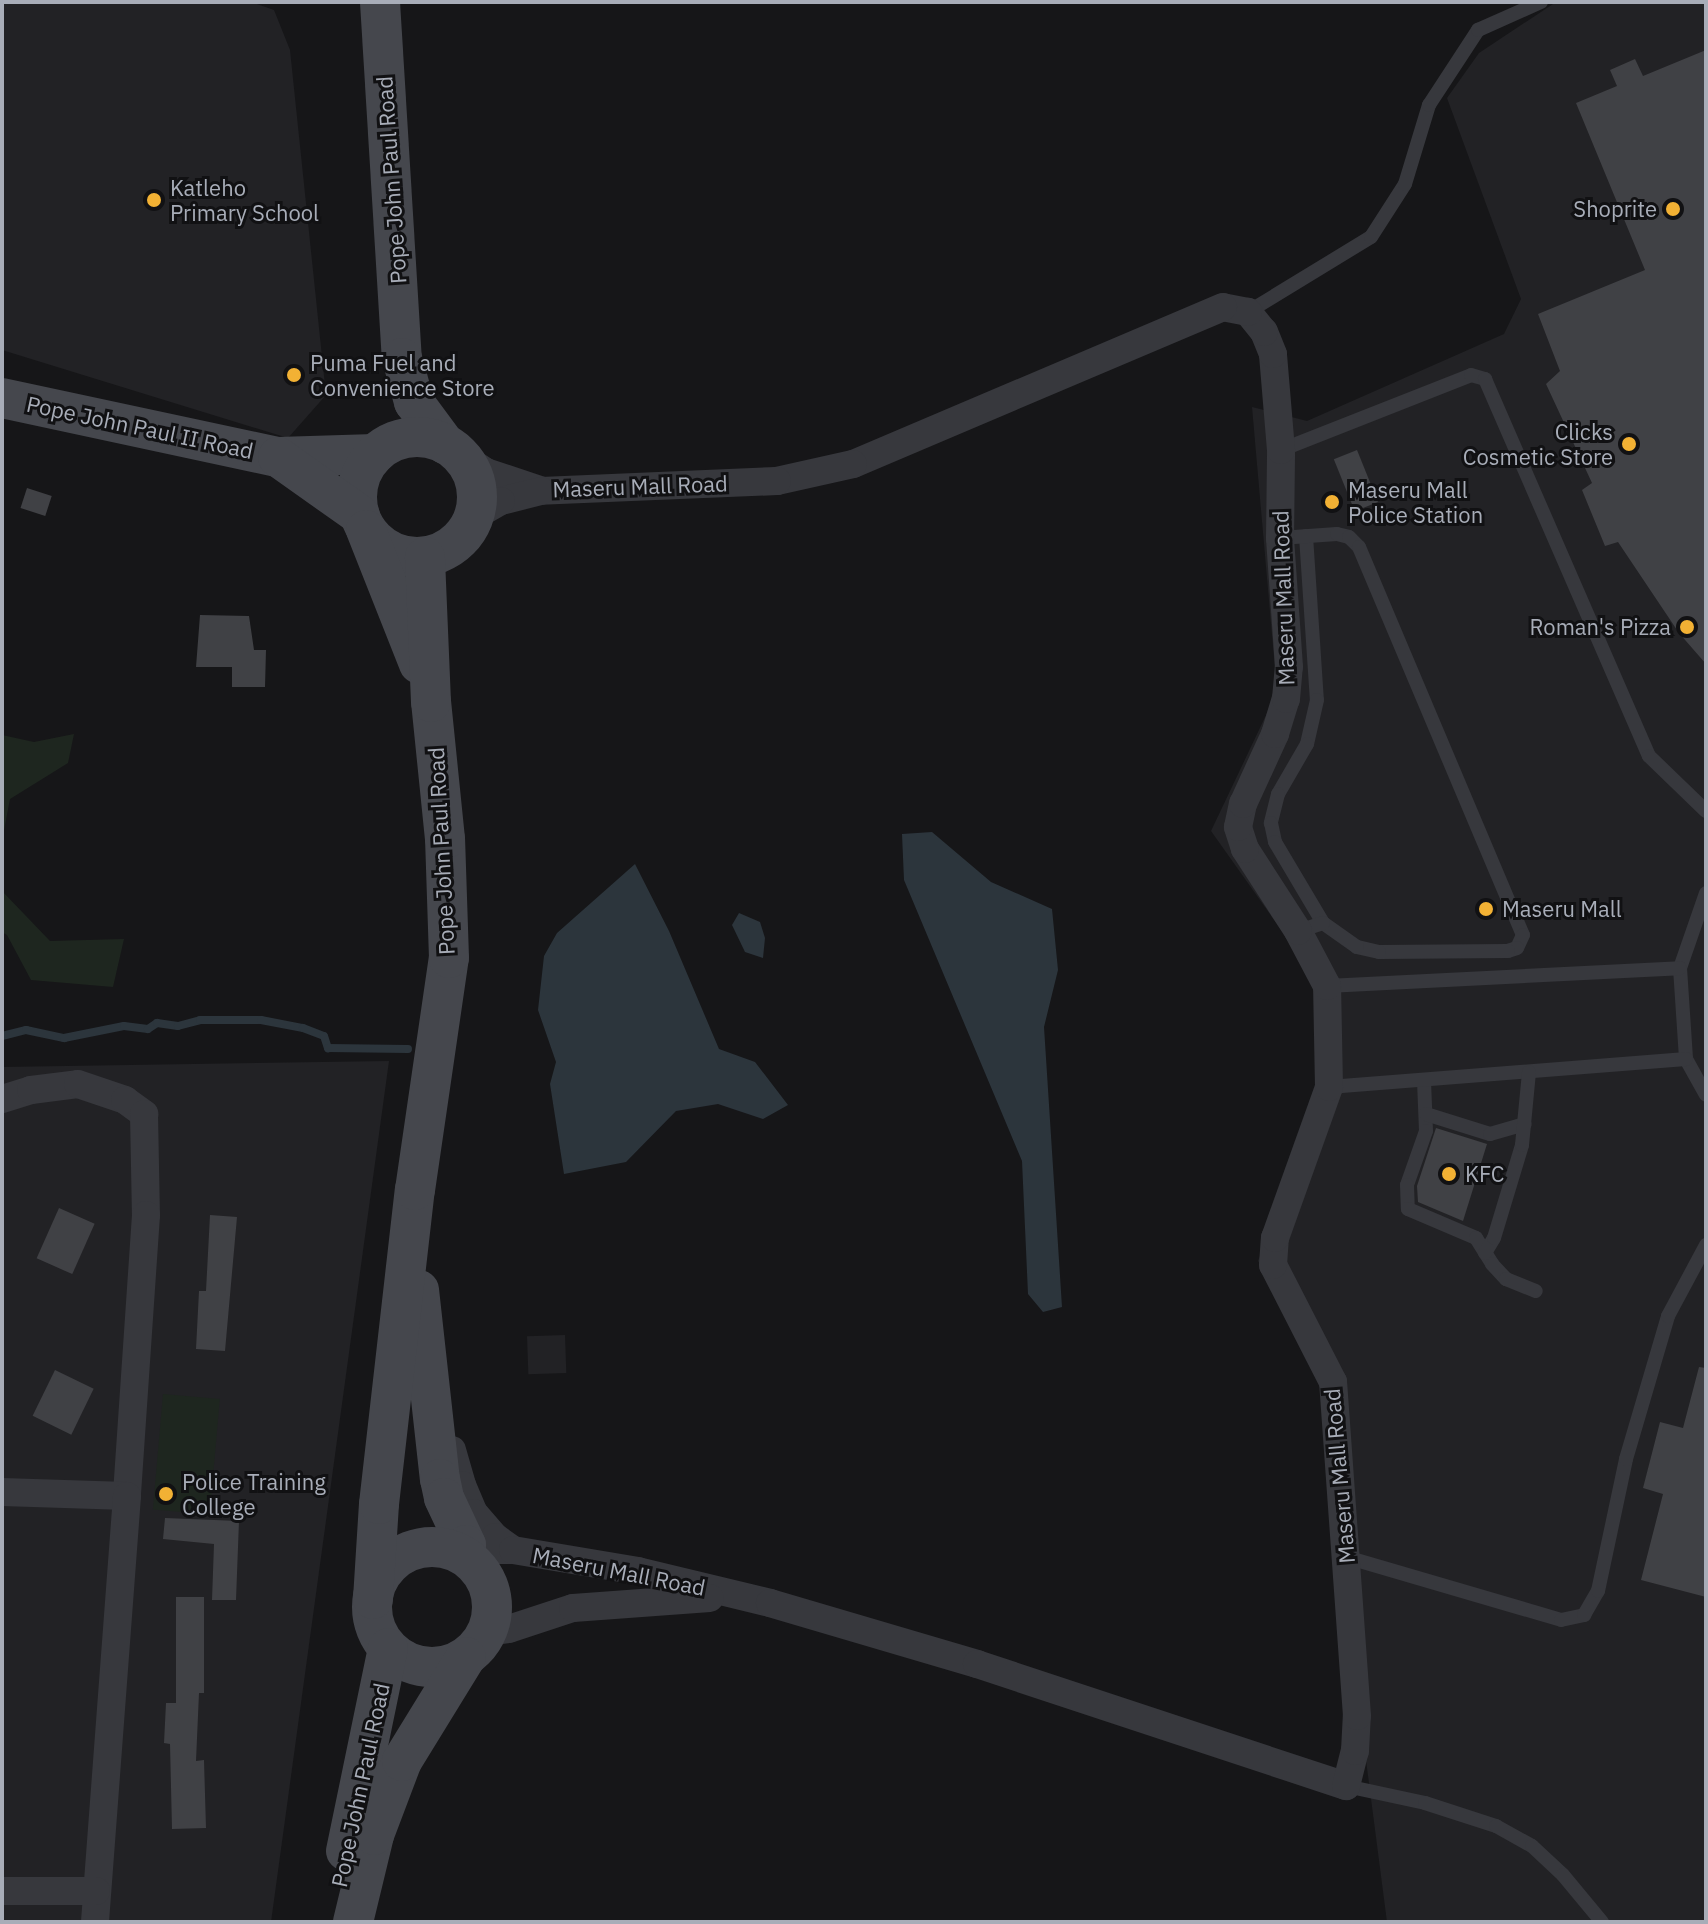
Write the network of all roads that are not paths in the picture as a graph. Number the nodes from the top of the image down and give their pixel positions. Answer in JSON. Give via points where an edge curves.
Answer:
{"nodes":[{"id":1,"x":380,"y":2,"type":"edge"},
{"id":2,"x":1541,"y":2,"type":"edge"},
{"id":3,"x":1248,"y":312,"type":"junction"},
{"id":4,"x":402,"y":358,"type":"junction"},
{"id":5,"x":2,"y":398,"type":"edge"},
{"id":6,"x":452,"y":450,"type":"junction"},
{"id":7,"x":1281,"y":450,"type":"junction"},
{"id":8,"x":377,"y":452,"type":"junction"},
{"id":9,"x":278,"y":457,"type":"junction"},
{"id":10,"x":541,"y":491,"type":"junction"},
{"id":11,"x":363,"y":522,"type":"junction"},
{"id":12,"x":470,"y":526,"type":"junction"},
{"id":13,"x":1293,"y":537,"type":"junction"},
{"id":14,"x":425,"y":557,"type":"junction"},
{"id":15,"x":431,"y":702,"type":"junction"},
{"id":16,"x":1706,"y":811,"type":"edge"},
{"id":17,"x":1706,"y":893,"type":"edge"},
{"id":18,"x":1310,"y":927,"type":"junction"},
{"id":19,"x":1680,"y":968,"type":"junction"},
{"id":20,"x":1327,"y":986,"type":"junction"},
{"id":21,"x":1686,"y":1059,"type":"junction"},
{"id":22,"x":1529,"y":1072,"type":"junction"},
{"id":23,"x":1424,"y":1081,"type":"junction"},
{"id":24,"x":1329,"y":1087,"type":"junction"},
{"id":25,"x":1706,"y":1095,"type":"edge"},
{"id":26,"x":2,"y":1099,"type":"edge"},
{"id":27,"x":1426,"y":1114,"type":"junction"},
{"id":28,"x":1525,"y":1124,"type":"junction"},
{"id":29,"x":415,"y":1190,"type":"junction"},
{"id":30,"x":1706,"y":1245,"type":"edge"},
{"id":31,"x":1485,"y":1253,"type":"junction"},
{"id":32,"x":1536,"y":1291,"type":"dead end"},
{"id":33,"x":432,"y":1399,"type":"junction"},
{"id":34,"x":2,"y":1492,"type":"edge"},
{"id":35,"x":127,"y":1496,"type":"junction"},
{"id":36,"x":513,"y":1550,"type":"junction"},
{"id":37,"x":466,"y":1557,"type":"junction"},
{"id":38,"x":1346,"y":1557,"type":"junction"},
{"id":39,"x":373,"y":1599,"type":"junction"},
{"id":40,"x":770,"y":1603,"type":"junction"},
{"id":41,"x":476,"y":1645,"type":"junction"},
{"id":42,"x":388,"y":1648,"type":"junction"},
{"id":43,"x":1346,"y":1786,"type":"junction"},
{"id":44,"x":2,"y":1891,"type":"edge"},
{"id":45,"x":96,"y":1891,"type":"junction"},
{"id":46,"x":95,"y":1922,"type":"edge"},
{"id":47,"x":331,"y":1922,"type":"edge"},
{"id":48,"x":353,"y":1922,"type":"edge"},
{"id":49,"x":1602,"y":1922,"type":"edge"}],
"edges":[{"from":1,"to":4,"type":"main road","name":"Pope John Paul Road"},
{"from":2,"to":3,"type":"lane","via":[[1478,30],[1429,105],[1405,184],[1371,237]]},
{"from":3,"to":7,"type":"street","name":"Maseru Mall Road","via":[[1273,354]]},
{"from":3,"to":10,"type":"street","name":"Maseru Mall Road","via":[[1223,307],[1201,314],[853,464],[777,481]]},
{"from":4,"to":6,"type":"main road","name":"Pope John Paul Road","via":[[414,402]]},
{"from":4,"to":8,"type":"main road","name":"Pope John Paul Road"},
{"from":5,"to":9,"type":"main road","name":"Pope John Paul II Road"},
{"from":6,"to":8,"type":"main road","via":[[418,437]]},
{"from":6,"to":10,"type":"street","name":"Maseru Mall Road","via":[[486,472]]},
{"from":6,"to":12,"type":"main road","via":[[470,471],[476,489]]},
{"from":7,"to":13,"type":"street","name":"Maseru Mall Road"},
{"from":7,"to":16,"type":"lane","via":[[1471,375],[1485,379],[1649,756]]},
{"from":8,"to":9,"type":"main road"},
{"from":8,"to":11,"type":"main road","via":[[359,483]]},
{"from":9,"to":11,"type":"main road"},
{"from":10,"to":12,"type":"street","name":"Maseru Mall Road","via":[[501,501]]},
{"from":11,"to":14,"type":"main road","via":[[392,552]]},
{"from":11,"to":15,"type":"main road","name":"Pope John Paul Road"},
{"from":12,"to":14,"type":"main road","via":[[444,551]]},
{"from":13,"to":18,"type":"street","name":"Maseru Mall Road","via":[[1286,699],[1238,827],[1245,849]]},
{"from":13,"to":18,"type":"lane","via":[[1337,534],[1359,547],[1523,935],[1517,948],[1508,951],[1379,952]]},
{"from":14,"to":15,"type":"main road","name":"Pope John Paul Road"},
{"from":15,"to":29,"type":"main road","name":"Pope John Paul Road","via":[[445,839],[449,958]]},
{"from":17,"to":19,"type":"lane"},
{"from":18,"to":20,"type":"street","name":"Maseru Mall Road"},
{"from":19,"to":20,"type":"lane"},
{"from":19,"to":21,"type":"lane"},
{"from":20,"to":24,"type":"street","name":"Maseru Mall Road"},
{"from":21,"to":22,"type":"lane"},
{"from":21,"to":25,"type":"lane"},
{"from":22,"to":23,"type":"lane"},
{"from":22,"to":28,"type":"lane"},
{"from":23,"to":24,"type":"lane"},
{"from":23,"to":27,"type":"lane"},
{"from":24,"to":38,"type":"street","name":"Maseru Mall Road","via":[[1275,1238],[1273,1265],[1333,1382]]},
{"from":26,"to":35,"type":"street","via":[[78,1084],[125,1100],[144,1114],[146,1215]]},
{"from":27,"to":28,"type":"lane","via":[[1490,1134]]},
{"from":27,"to":31,"type":"lane","via":[[1426,1131],[1407,1185],[1408,1209],[1476,1238]]},
{"from":28,"to":31,"type":"lane","via":[[1498,1225]]},
{"from":29,"to":33,"type":"main road","name":"Pope John Paul Road","via":[[420,1301]]},
{"from":29,"to":39,"type":"main road","name":"Pope John Paul Road"},
{"from":30,"to":38,"type":"lane","via":[[1668,1316],[1626,1459],[1598,1591],[1584,1615],[1561,1620]]},
{"from":31,"to":32,"type":"lane","via":[[1506,1279]]},
{"from":33,"to":36,"type":"street","via":[[442,1411],[474,1513]]},
{"from":33,"to":37,"type":"main road","name":"Pope John Paul Road","via":[[444,1498],[466,1545]]},
{"from":34,"to":35,"type":"street"},
{"from":35,"to":45,"type":"street"},
{"from":36,"to":37,"type":"street","name":"Maseru Mall Road","via":[[481,1550]]},
{"from":36,"to":40,"type":"street","name":"Maseru Mall Road","via":[[638,1571]]},
{"from":37,"to":39,"type":"main road","via":[[430,1546],[407,1552],[388,1566]]},
{"from":37,"to":41,"type":"main road","via":[[491,1592],[492,1612]]},
{"from":38,"to":43,"type":"street","name":"Maseru Mall Road","via":[[1357,1716]]},
{"from":39,"to":42,"type":"main road","via":[[374,1620]]},
{"from":40,"to":41,"type":"street","name":"Maseru Mall Road","via":[[704,1598],[573,1608]]},
{"from":40,"to":43,"type":"street","name":"Maseru Mall Road","via":[[977,1664]]},
{"from":41,"to":42,"type":"main road","via":[[443,1666],[419,1666]]},
{"from":41,"to":48,"type":"main road","name":"Pope John Paul Road","via":[[402,1761],[374,1835]]},
{"from":42,"to":47,"type":"main road","name":"Pope John Paul Road"},
{"from":43,"to":49,"type":"lane","via":[[1496,1826],[1532,1846]]},
{"from":44,"to":45,"type":"street"},
{"from":45,"to":46,"type":"street"}]}
